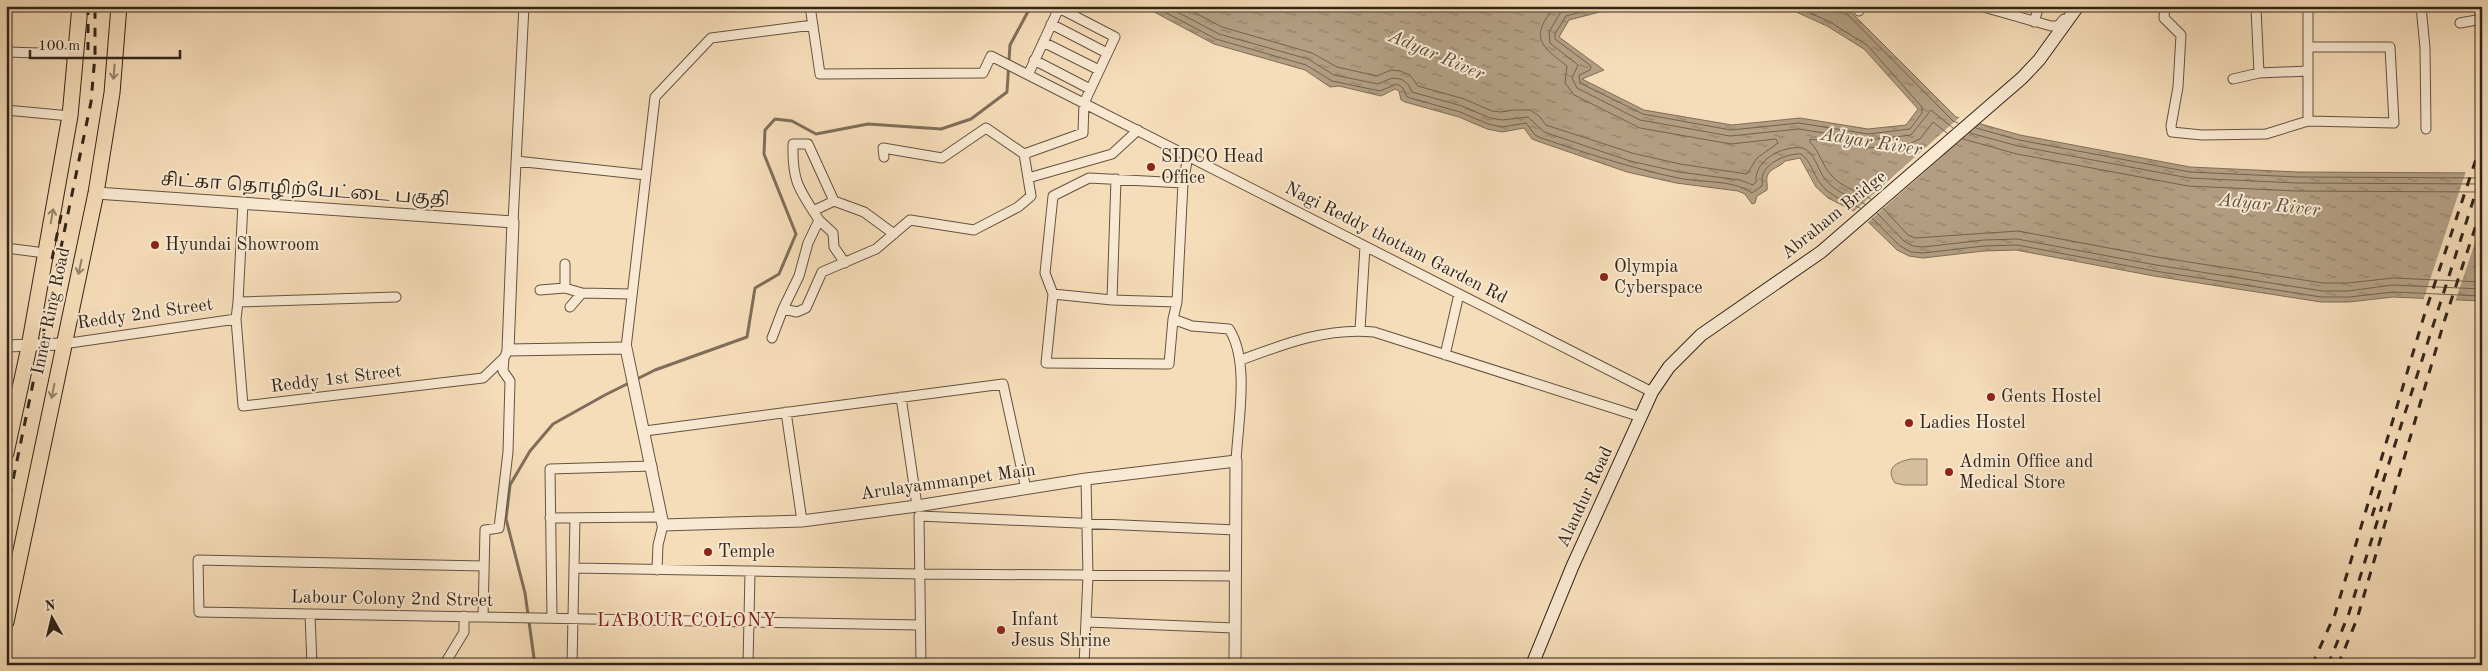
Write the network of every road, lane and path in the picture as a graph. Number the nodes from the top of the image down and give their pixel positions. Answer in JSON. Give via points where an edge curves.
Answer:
{"nodes":[{"id":1,"x":80,"y":6,"type":"edge"},
{"id":2,"x":119,"y":6,"type":"edge"},
{"id":3,"x":524,"y":6,"type":"edge"},
{"id":4,"x":810,"y":6,"type":"edge"},
{"id":5,"x":1980,"y":6,"type":"edge"},
{"id":6,"x":2039,"y":6,"type":"edge"},
{"id":7,"x":2072,"y":6,"type":"edge"},
{"id":8,"x":2078,"y":6,"type":"edge"},
{"id":9,"x":2165,"y":6,"type":"edge"},
{"id":10,"x":2308,"y":6,"type":"edge"},
{"id":11,"x":2421,"y":6,"type":"edge"},
{"id":12,"x":2256,"y":8,"type":"dead end"},
{"id":13,"x":2482,"y":19,"type":"edge"},
{"id":14,"x":2034,"y":22,"type":"junction"},
{"id":15,"x":2460,"y":23,"type":"dead end"},
{"id":16,"x":1051,"y":24,"type":"junction"},
{"id":17,"x":813,"y":25,"type":"junction"},
{"id":18,"x":1043,"y":42,"type":"junction"},
{"id":19,"x":2309,"y":47,"type":"junction"},
{"id":20,"x":6,"y":52,"type":"edge"},
{"id":21,"x":1107,"y":53,"type":"junction"},
{"id":22,"x":76,"y":54,"type":"junction"},
{"id":23,"x":1034,"y":60,"type":"junction"},
{"id":24,"x":1099,"y":70,"type":"junction"},
{"id":25,"x":2308,"y":71,"type":"junction"},
{"id":26,"x":2259,"y":73,"type":"junction"},
{"id":27,"x":1028,"y":75,"type":"junction"},
{"id":28,"x":2233,"y":80,"type":"dead end"},
{"id":29,"x":1090,"y":89,"type":"junction"},
{"id":30,"x":1084,"y":103,"type":"junction"},
{"id":31,"x":6,"y":110,"type":"edge"},
{"id":32,"x":70,"y":116,"type":"junction"},
{"id":33,"x":2308,"y":121,"type":"junction"},
{"id":34,"x":2426,"y":129,"type":"dead end"},
{"id":35,"x":1138,"y":130,"type":"junction"},
{"id":36,"x":1024,"y":154,"type":"junction"},
{"id":37,"x":1188,"y":156,"type":"junction"},
{"id":38,"x":884,"y":157,"type":"dead end"},
{"id":39,"x":516,"y":162,"type":"junction"},
{"id":40,"x":646,"y":175,"type":"junction"},
{"id":41,"x":1028,"y":178,"type":"junction"},
{"id":42,"x":1116,"y":179,"type":"junction"},
{"id":43,"x":1183,"y":183,"type":"junction"},
{"id":44,"x":96,"y":193,"type":"junction"},
{"id":45,"x":834,"y":201,"type":"junction"},
{"id":46,"x":243,"y":203,"type":"junction"},
{"id":47,"x":813,"y":211,"type":"junction"},
{"id":48,"x":819,"y":220,"type":"junction"},
{"id":49,"x":513,"y":222,"type":"junction"},
{"id":50,"x":894,"y":234,"type":"junction"},
{"id":51,"x":1365,"y":246,"type":"junction"},
{"id":52,"x":6,"y":248,"type":"edge"},
{"id":53,"x":45,"y":253,"type":"junction"},
{"id":54,"x":845,"y":263,"type":"junction"},
{"id":55,"x":565,"y":264,"type":"dead end"},
{"id":56,"x":565,"y":288,"type":"junction"},
{"id":57,"x":540,"y":290,"type":"dead end"},
{"id":58,"x":582,"y":293,"type":"junction"},
{"id":59,"x":632,"y":294,"type":"junction"},
{"id":60,"x":1053,"y":294,"type":"junction"},
{"id":61,"x":1459,"y":294,"type":"junction"},
{"id":62,"x":396,"y":297,"type":"dead end"},
{"id":63,"x":1112,"y":300,"type":"junction"},
{"id":64,"x":238,"y":302,"type":"junction"},
{"id":65,"x":1177,"y":302,"type":"junction"},
{"id":66,"x":570,"y":307,"type":"dead end"},
{"id":67,"x":784,"y":309,"type":"junction"},
{"id":68,"x":236,"y":319,"type":"junction"},
{"id":69,"x":1173,"y":319,"type":"junction"},
{"id":70,"x":1360,"y":330,"type":"junction"},
{"id":71,"x":772,"y":338,"type":"dead end"},
{"id":72,"x":63,"y":344,"type":"junction"},
{"id":73,"x":6,"y":346,"type":"edge"},
{"id":74,"x":29,"y":347,"type":"junction"},
{"id":75,"x":626,"y":348,"type":"junction"},
{"id":76,"x":1683,"y":351,"type":"joint"},
{"id":77,"x":506,"y":354,"type":"junction"},
{"id":78,"x":1445,"y":355,"type":"junction"},
{"id":79,"x":1241,"y":360,"type":"junction"},
{"id":80,"x":1652,"y":392,"type":"junction"},
{"id":81,"x":901,"y":397,"type":"junction"},
{"id":82,"x":786,"y":412,"type":"junction"},
{"id":83,"x":1641,"y":416,"type":"junction"},
{"id":84,"x":645,"y":431,"type":"junction"},
{"id":85,"x":8,"y":433,"type":"edge"},
{"id":86,"x":6,"y":453,"type":"edge"},
{"id":87,"x":1236,"y":461,"type":"junction"},
{"id":88,"x":652,"y":466,"type":"junction"},
{"id":89,"x":1086,"y":479,"type":"junction"},
{"id":90,"x":1026,"y":489,"type":"junction"},
{"id":91,"x":918,"y":511,"type":"junction"},
{"id":92,"x":550,"y":518,"type":"junction"},
{"id":93,"x":575,"y":518,"type":"junction"},
{"id":94,"x":662,"y":521,"type":"junction"},
{"id":95,"x":802,"y":521,"type":"junction"},
{"id":96,"x":1088,"y":524,"type":"junction"},
{"id":97,"x":1236,"y":530,"type":"junction"},
{"id":98,"x":483,"y":566,"type":"junction"},
{"id":99,"x":575,"y":568,"type":"junction"},
{"id":100,"x":657,"y":570,"type":"junction"},
{"id":101,"x":750,"y":572,"type":"junction"},
{"id":102,"x":920,"y":574,"type":"junction"},
{"id":103,"x":1088,"y":576,"type":"junction"},
{"id":104,"x":1235,"y":576,"type":"junction"},
{"id":105,"x":310,"y":614,"type":"junction"},
{"id":106,"x":464,"y":616,"type":"junction"},
{"id":107,"x":483,"y":616,"type":"junction"},
{"id":108,"x":552,"y":618,"type":"junction"},
{"id":109,"x":574,"y":618,"type":"junction"},
{"id":110,"x":6,"y":622,"type":"edge"},
{"id":111,"x":749,"y":622,"type":"junction"},
{"id":112,"x":1088,"y":622,"type":"junction"},
{"id":113,"x":920,"y":625,"type":"junction"},
{"id":114,"x":1234,"y":628,"type":"junction"},
{"id":115,"x":312,"y":664,"type":"edge"},
{"id":116,"x":438,"y":665,"type":"edge"},
{"id":117,"x":444,"y":665,"type":"edge"},
{"id":118,"x":572,"y":665,"type":"edge"},
{"id":119,"x":748,"y":665,"type":"edge"},
{"id":120,"x":920,"y":665,"type":"edge"},
{"id":121,"x":1084,"y":665,"type":"edge"},
{"id":122,"x":1234,"y":665,"type":"edge"},
{"id":123,"x":1532,"y":665,"type":"edge"}],
"edges":[{"from":1,"to":22,"type":"main road","name":"Inner Ring Road"},
{"from":2,"to":44,"type":"main road","name":"Inner Ring Road","one_way":true,"via":[[112,93]]},
{"from":3,"to":39,"type":"street"},
{"from":4,"to":17,"type":"street"},
{"from":5,"to":14,"type":"street"},
{"from":6,"to":14,"type":"street"},
{"from":7,"to":14,"type":"street","via":[[2058,26]]},
{"from":8,"to":76,"type":"main road","name":"Abraham Bridge","via":[[2022,78],[1821,252],[1721,320]]},
{"from":9,"to":33,"type":"street","via":[[2164,18],[2181,35],[2172,132],[2266,134]]},
{"from":10,"to":19,"type":"street"},
{"from":11,"to":34,"type":"street"},
{"from":12,"to":26,"type":"street"},
{"from":13,"to":15,"type":"street"},
{"from":16,"to":18,"type":"street"},
{"from":16,"to":21,"type":"street"},
{"from":16,"to":21,"type":"street","via":[[1059,8],[1115,36]]},
{"from":17,"to":27,"type":"street","name":"Nagi Reddy thottam Garden Rd","via":[[820,74],[983,73],[991,56]]},
{"from":17,"to":40,"type":"street","via":[[711,38],[654,97]]},
{"from":18,"to":23,"type":"street"},
{"from":18,"to":24,"type":"street"},
{"from":19,"to":25,"type":"street"},
{"from":19,"to":33,"type":"street","via":[[2390,47],[2394,122]]},
{"from":20,"to":22,"type":"street"},
{"from":21,"to":24,"type":"street"},
{"from":22,"to":32,"type":"main road","name":"Inner Ring Road"},
{"from":23,"to":27,"type":"street"},
{"from":23,"to":29,"type":"street"},
{"from":24,"to":29,"type":"street"},
{"from":25,"to":26,"type":"street"},
{"from":25,"to":33,"type":"street"},
{"from":26,"to":28,"type":"street"},
{"from":27,"to":30,"type":"street","name":"Nagi Reddy thottam Garden Rd"},
{"from":29,"to":30,"type":"street"},
{"from":30,"to":35,"type":"street","name":"Nagi Reddy thottam Garden Rd"},
{"from":30,"to":36,"type":"street","via":[[1083,133]]},
{"from":31,"to":32,"type":"street"},
{"from":53,"to":32,"type":"main road","name":"Inner Ring Road","one_way":true},
{"from":35,"to":37,"type":"street","name":"Nagi Reddy thottam Garden Rd"},
{"from":35,"to":41,"type":"street","via":[[1112,154]]},
{"from":36,"to":38,"type":"street","via":[[986,128],[942,158],[883,148]]},
{"from":36,"to":41,"type":"street"},
{"from":37,"to":43,"type":"street"},
{"from":37,"to":51,"type":"street","name":"Nagi Reddy thottam Garden Rd"},
{"from":39,"to":40,"type":"street"},
{"from":39,"to":49,"type":"street"},
{"from":40,"to":59,"type":"street"},
{"from":41,"to":50,"type":"street","via":[[1031,196],[1018,207],[974,230],[910,220]]},
{"from":42,"to":43,"type":"street"},
{"from":42,"to":60,"type":"street","via":[[1089,178],[1053,196],[1045,273]]},
{"from":42,"to":63,"type":"street"},
{"from":43,"to":65,"type":"street"},
{"from":44,"to":46,"type":"street","name":"சிட்கா தொழிற்பேட்டை பகுதி"},
{"from":44,"to":72,"type":"main road","name":"Inner Ring Road","one_way":true},
{"from":45,"to":47,"type":"street"},
{"from":45,"to":47,"type":"street","via":[[808,144],[793,144],[792,170]]},
{"from":45,"to":50,"type":"street","via":[[864,212]]},
{"from":46,"to":49,"type":"street","name":"சிட்கா தொழிற்பேட்டை பகுதி"},
{"from":46,"to":64,"type":"street"},
{"from":47,"to":48,"type":"street"},
{"from":48,"to":54,"type":"street","via":[[833,233],[834,247]]},
{"from":48,"to":67,"type":"street"},
{"from":49,"to":77,"type":"street"},
{"from":50,"to":54,"type":"street","via":[[876,249]]},
{"from":51,"to":61,"type":"street","name":"Nagi Reddy thottam Garden Rd"},
{"from":51,"to":70,"type":"street"},
{"from":52,"to":53,"type":"street"},
{"from":53,"to":74,"type":"main road","name":"Inner Ring Road"},
{"from":54,"to":67,"type":"street","via":[[822,272],[806,308],[797,312]]},
{"from":55,"to":56,"type":"street"},
{"from":56,"to":57,"type":"street"},
{"from":56,"to":58,"type":"street"},
{"from":58,"to":59,"type":"street"},
{"from":58,"to":66,"type":"street"},
{"from":59,"to":75,"type":"street"},
{"from":60,"to":63,"type":"street"},
{"from":60,"to":69,"type":"street","via":[[1046,363],[1169,364]]},
{"from":61,"to":78,"type":"street"},
{"from":61,"to":80,"type":"street","name":"Nagi Reddy thottam Garden Rd"},
{"from":62,"to":64,"type":"street"},
{"from":63,"to":65,"type":"street"},
{"from":64,"to":68,"type":"street"},
{"from":65,"to":69,"type":"street"},
{"from":67,"to":71,"type":"street"},
{"from":68,"to":72,"type":"street","name":"Reddy 2nd Street"},
{"from":68,"to":77,"type":"street","name":"Reddy 1st Street","via":[[243,406],[483,378]]},
{"from":69,"to":79,"type":"street","via":[[1192,326],[1229,329],[1237,341]]},
{"from":70,"to":78,"type":"street"},
{"from":70,"to":79,"type":"street","via":[[1304,338]]},
{"from":72,"to":74,"type":"street","name":"Reddy 2nd Street"},
{"from":72,"to":110,"type":"main road","name":"Inner Ring Road","one_way":true},
{"from":73,"to":74,"type":"street","name":"Reddy 2nd Street"},
{"from":74,"to":85,"type":"main road","name":"Inner Ring Road"},
{"from":75,"to":77,"type":"street"},
{"from":75,"to":84,"type":"street"},
{"from":76,"to":80,"type":"main road","name":"Alandur Road"},
{"from":77,"to":98,"type":"street","via":[[504,371],[510,381],[508,452],[500,528],[485,530]]},
{"from":78,"to":83,"type":"street"},
{"from":79,"to":87,"type":"street"},
{"from":80,"to":83,"type":"main road","name":"Alandur Road"},
{"from":81,"to":82,"type":"street"},
{"from":81,"to":90,"type":"street","via":[[1003,384]]},
{"from":81,"to":91,"type":"street"},
{"from":82,"to":84,"type":"street"},
{"from":82,"to":95,"type":"street"},
{"from":83,"to":123,"type":"main road","name":"Alandur Road","via":[[1573,565]]},
{"from":84,"to":88,"type":"street"},
{"from":85,"to":86,"type":"main road","name":"Inner Ring Road"},
{"from":87,"to":89,"type":"street","name":"Arulayammanpet Main"},
{"from":87,"to":97,"type":"street"},
{"from":88,"to":92,"type":"street","via":[[550,469]]},
{"from":88,"to":94,"type":"street"},
{"from":89,"to":90,"type":"street","name":"Arulayammanpet Main"},
{"from":89,"to":96,"type":"street"},
{"from":90,"to":91,"type":"street","name":"Arulayammanpet Main"},
{"from":91,"to":95,"type":"street","name":"Arulayammanpet Main"},
{"from":91,"to":96,"type":"street"},
{"from":91,"to":102,"type":"street"},
{"from":92,"to":93,"type":"street"},
{"from":92,"to":108,"type":"street"},
{"from":93,"to":94,"type":"street"},
{"from":93,"to":99,"type":"street"},
{"from":94,"to":95,"type":"street","name":"Arulayammanpet Main"},
{"from":94,"to":100,"type":"street"},
{"from":96,"to":97,"type":"street"},
{"from":96,"to":103,"type":"street"},
{"from":97,"to":104,"type":"street"},
{"from":98,"to":105,"type":"street","name":"Labour Colony 2nd Street","via":[[198,560],[199,612]]},
{"from":98,"to":107,"type":"street"},
{"from":99,"to":100,"type":"street"},
{"from":99,"to":109,"type":"street"},
{"from":100,"to":101,"type":"street"},
{"from":101,"to":102,"type":"street"},
{"from":101,"to":111,"type":"street"},
{"from":102,"to":103,"type":"street"},
{"from":102,"to":113,"type":"street"},
{"from":103,"to":104,"type":"street"},
{"from":103,"to":112,"type":"street"},
{"from":104,"to":114,"type":"street"},
{"from":105,"to":106,"type":"street","name":"Labour Colony 2nd Street"},
{"from":105,"to":115,"type":"street"},
{"from":106,"to":107,"type":"street","name":"Labour Colony 2nd Street"},
{"from":106,"to":117,"type":"street","via":[[464,632]]},
{"from":107,"to":108,"type":"street","name":"Labour Colony 2nd Street"},
{"from":108,"to":109,"type":"street","name":"Labour Colony 2nd Street"},
{"from":109,"to":111,"type":"street","name":"Labour Colony 2nd Street"},
{"from":109,"to":118,"type":"street"},
{"from":111,"to":113,"type":"street","name":"Labour Colony 2nd Street"},
{"from":111,"to":119,"type":"street"},
{"from":112,"to":114,"type":"street"},
{"from":112,"to":121,"type":"street"},
{"from":113,"to":120,"type":"street"},
{"from":114,"to":122,"type":"street"},
{"from":115,"to":116,"type":"street"}]}
